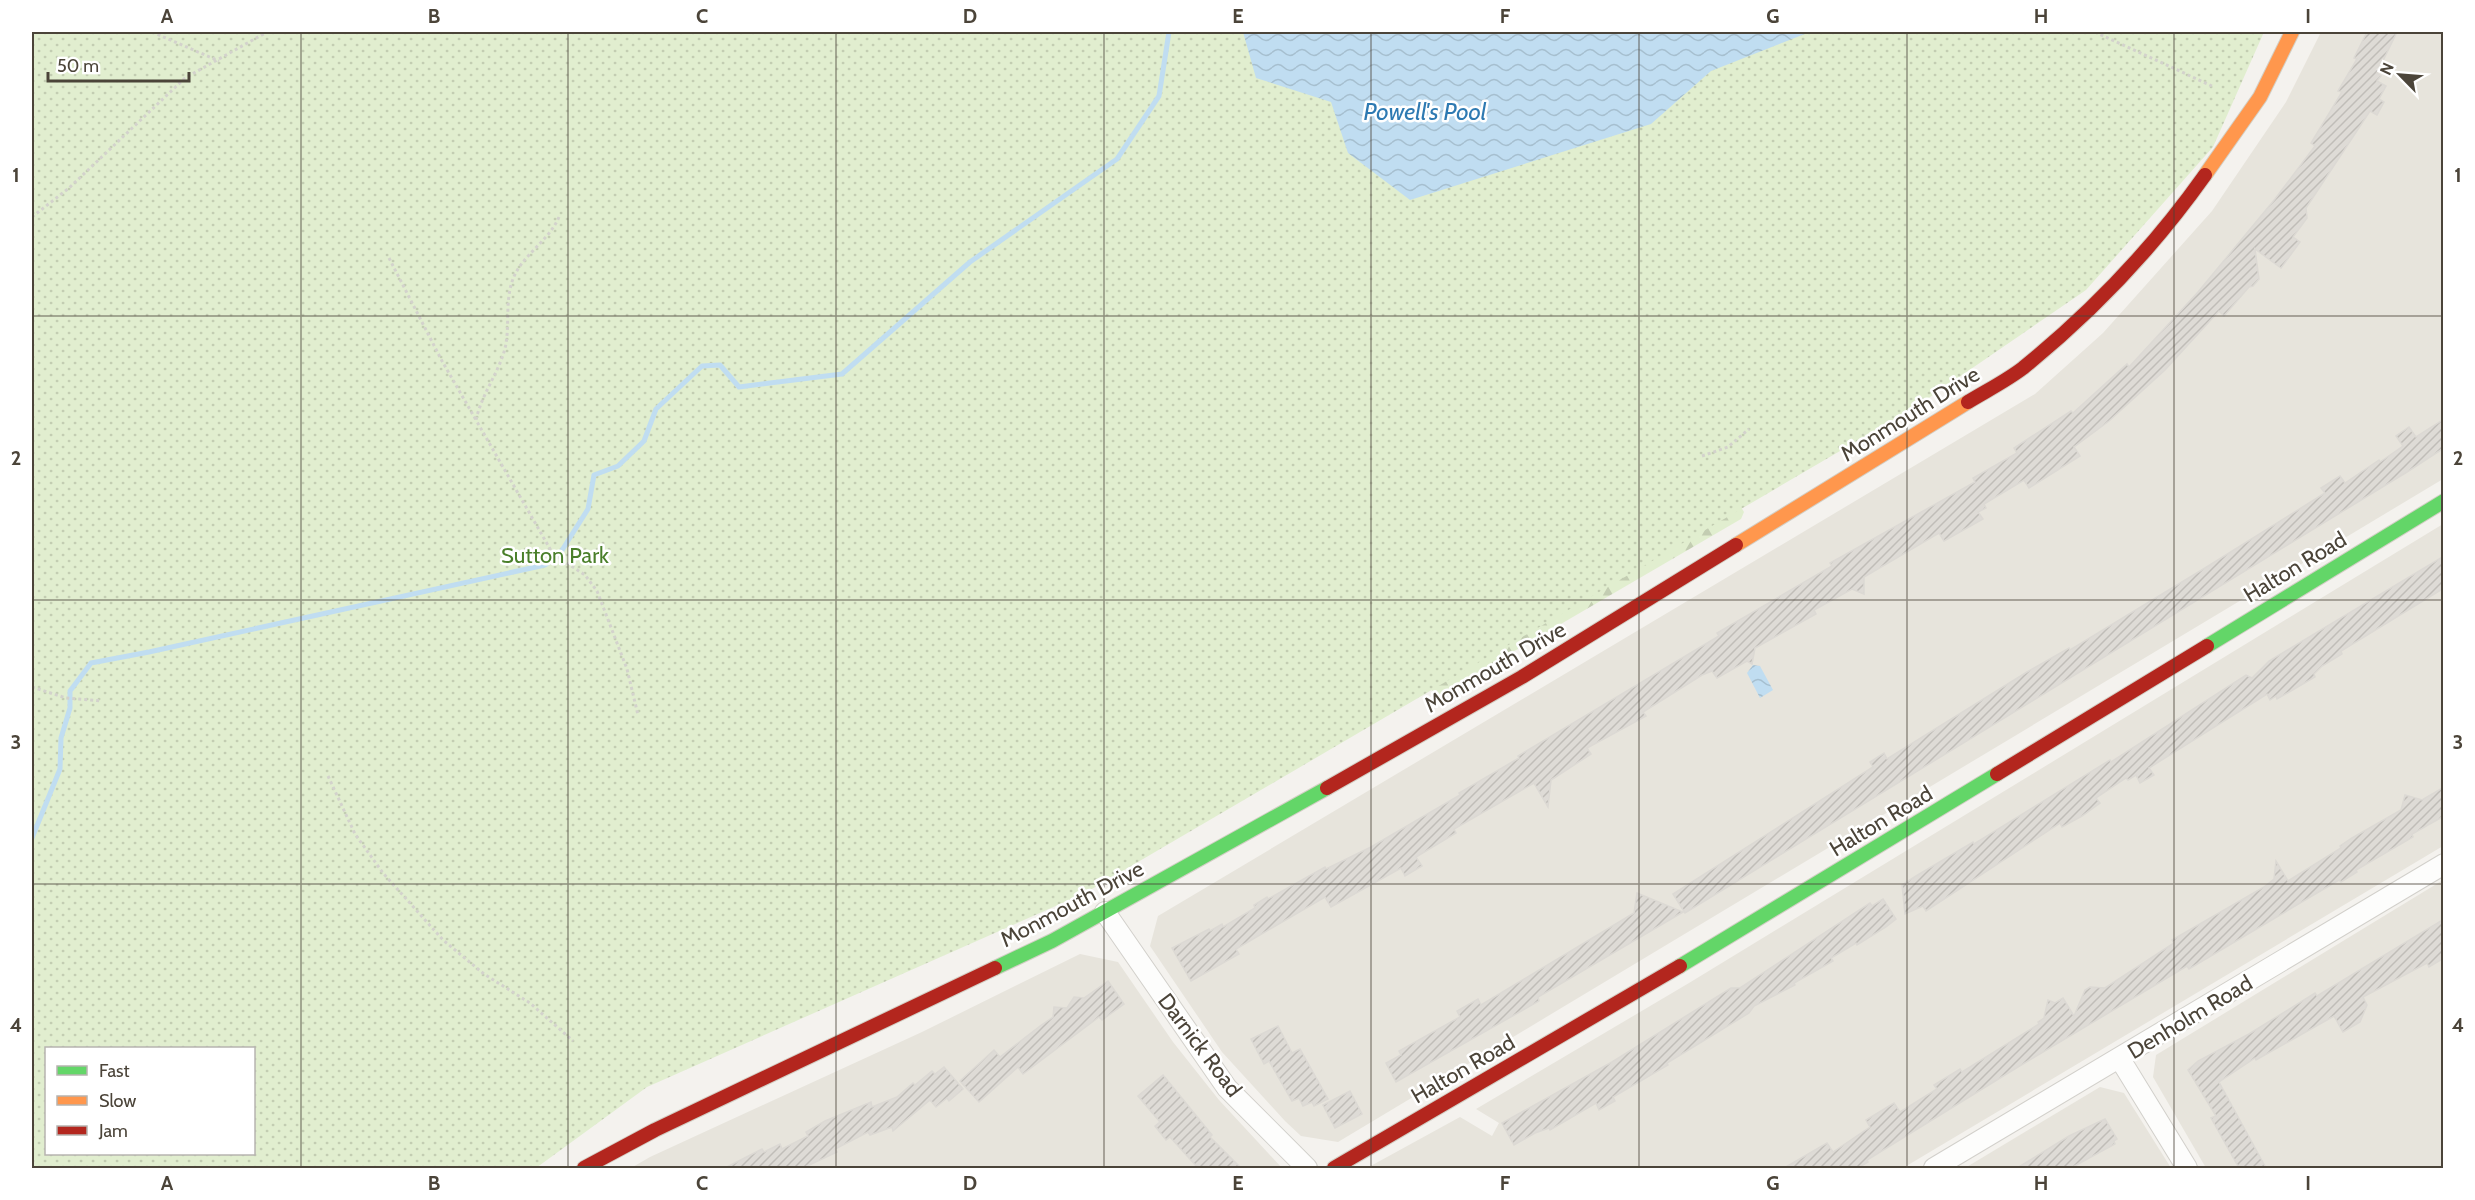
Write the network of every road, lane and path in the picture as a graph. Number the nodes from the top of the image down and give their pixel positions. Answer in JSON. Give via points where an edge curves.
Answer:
{"nodes":[{"id":1,"x":152,"y":32,"type":"edge"},
{"id":2,"x":267,"y":32,"type":"edge"},
{"id":3,"x":2095,"y":32,"type":"edge"},
{"id":4,"x":2292,"y":32,"type":"edge"},
{"id":5,"x":219,"y":61,"type":"junction"},
{"id":6,"x":2212,"y":86,"type":"dead end"},
{"id":7,"x":32,"y":217,"type":"edge"},
{"id":8,"x":559,"y":217,"type":"dead end"},
{"id":9,"x":389,"y":258,"type":"dead end"},
{"id":10,"x":476,"y":420,"type":"junction"},
{"id":11,"x":1749,"y":429,"type":"dead end"},
{"id":12,"x":1702,"y":456,"type":"dead end"},
{"id":13,"x":2444,"y":501,"type":"edge"},
{"id":14,"x":32,"y":687,"type":"edge"},
{"id":15,"x":101,"y":701,"type":"dead end"},
{"id":16,"x":638,"y":715,"type":"dead end"},
{"id":17,"x":328,"y":776,"type":"dead end"},
{"id":18,"x":2444,"y":864,"type":"edge"},
{"id":19,"x":1105,"y":912,"type":"junction"},
{"id":20,"x":573,"y":1041,"type":"dead end"},
{"id":21,"x":2120,"y":1059,"type":"junction"},
{"id":22,"x":584,"y":1168,"type":"edge"},
{"id":23,"x":1307,"y":1168,"type":"edge"},
{"id":24,"x":1334,"y":1168,"type":"edge"},
{"id":25,"x":1934,"y":1168,"type":"edge"},
{"id":26,"x":2187,"y":1168,"type":"edge"}],
"edges":[{"from":1,"to":5,"type":"path"},
{"from":2,"to":5,"type":"path"},
{"from":3,"to":6,"type":"path"},
{"from":4,"to":19,"type":"street","name":"Monmouth Drive","via":[[2260,97],[2176,216],[2106,294],[2021,369],[1522,677]]},
{"from":5,"to":7,"type":"path","via":[[185,78],[69,188]]},
{"from":8,"to":10,"type":"path","via":[[551,235],[521,265],[512,280],[504,353]]},
{"from":9,"to":10,"type":"path"},
{"from":10,"to":16,"type":"path","via":[[553,554],[585,575],[597,591],[627,669]]},
{"from":11,"to":12,"type":"path","via":[[1728,447]]},
{"from":13,"to":24,"type":"street","name":"Halton Road","via":[[1789,902]]},
{"from":14,"to":15,"type":"path","via":[[66,698]]},
{"from":17,"to":20,"type":"path","via":[[355,834],[383,873],[443,940],[484,974],[530,1003]]},
{"from":18,"to":21,"type":"street","name":"Denholm Road"},
{"from":19,"to":22,"type":"street","name":"Monmouth Drive"},
{"from":19,"to":23,"type":"street","name":"Darnick Road","via":[[1227,1088]]},
{"from":21,"to":25,"type":"street","name":"Denholm Road"},
{"from":21,"to":26,"type":"street"}]}
